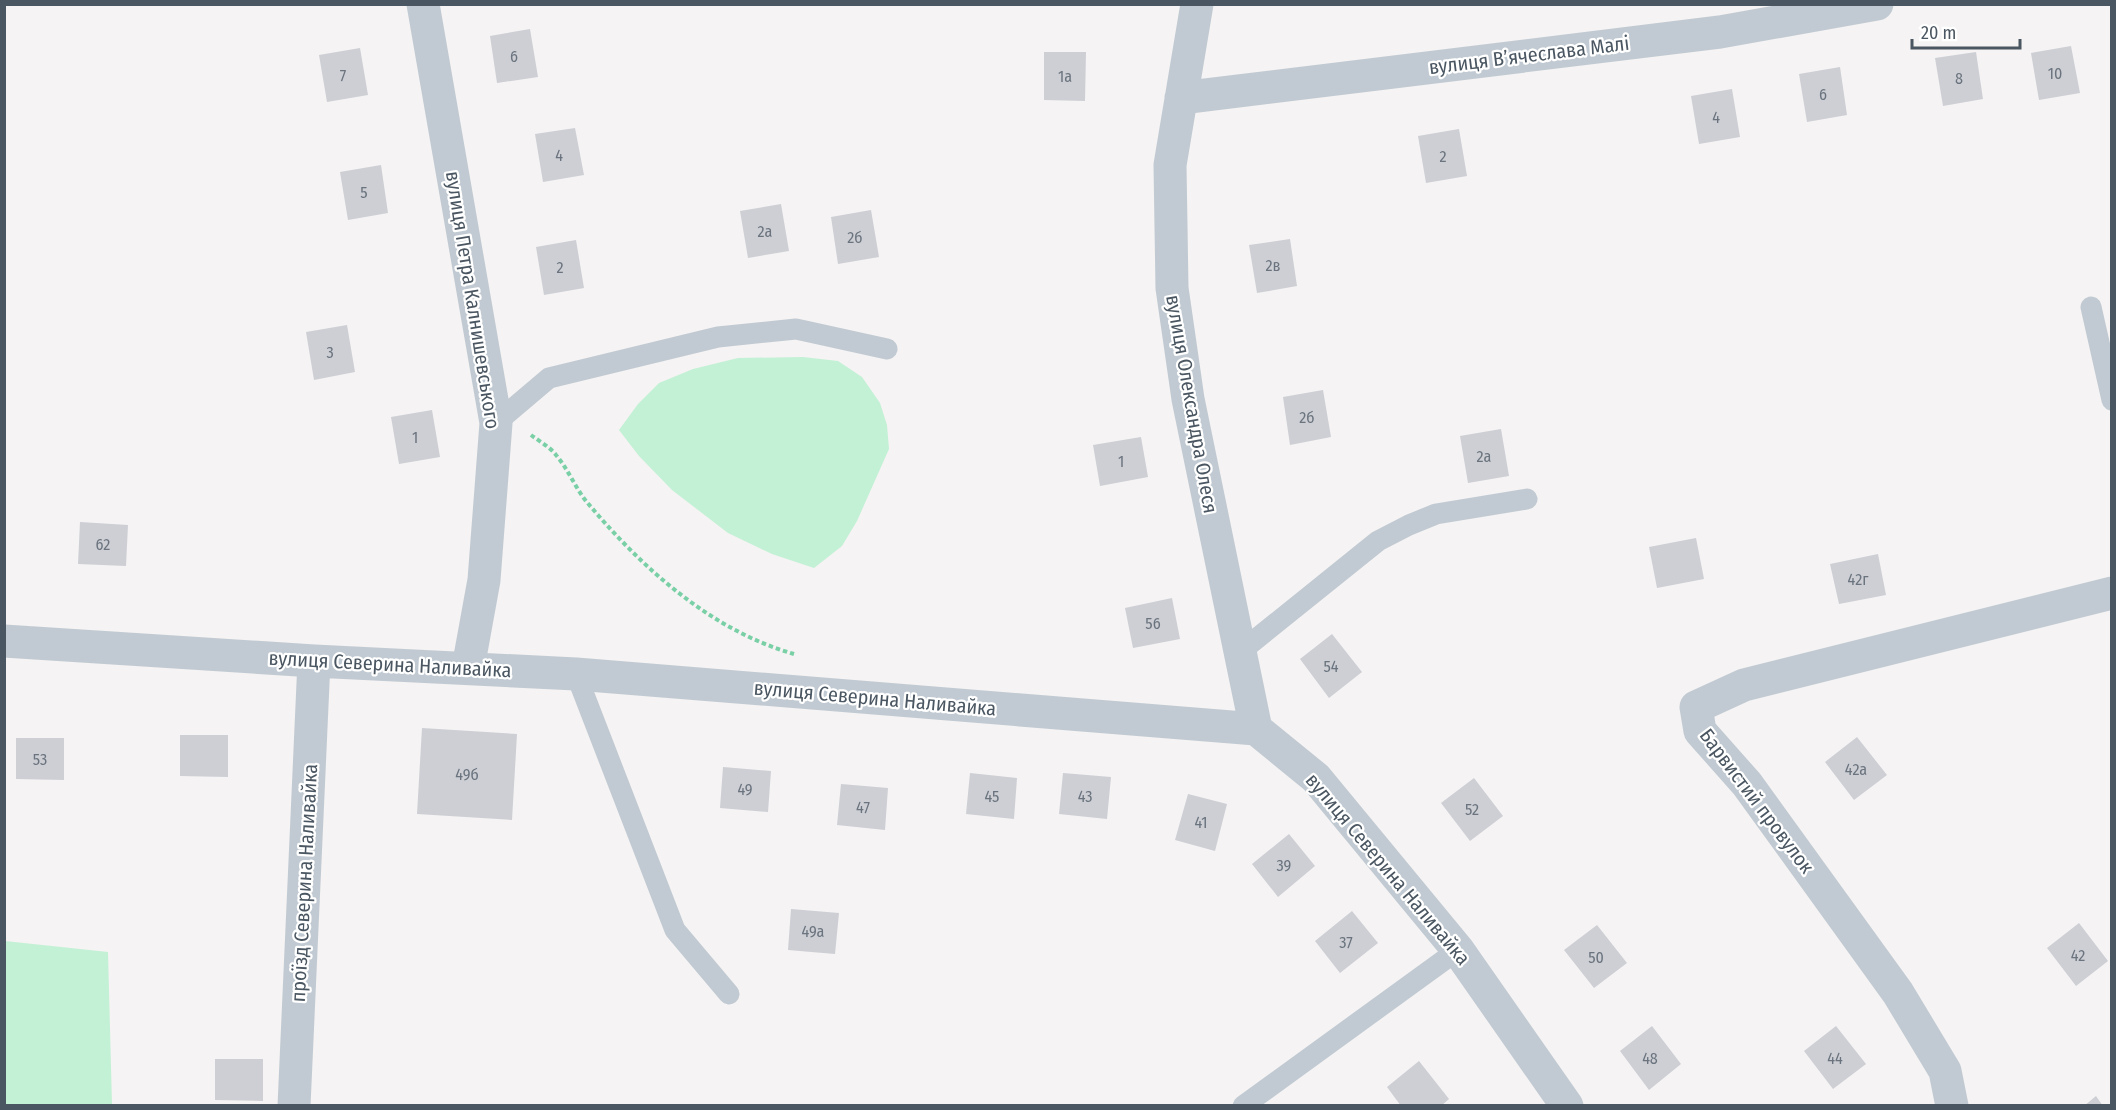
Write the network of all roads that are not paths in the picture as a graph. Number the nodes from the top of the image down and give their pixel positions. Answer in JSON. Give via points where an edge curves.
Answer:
{"nodes":[{"id":1,"x":423,"y":4,"type":"edge"},
{"id":2,"x":1197,"y":4,"type":"edge"},
{"id":3,"x":1876,"y":4,"type":"edge"},
{"id":4,"x":1181,"y":98,"type":"junction"},
{"id":5,"x":2091,"y":307,"type":"dead end"},
{"id":6,"x":887,"y":349,"type":"dead end"},
{"id":7,"x":2112,"y":399,"type":"edge"},
{"id":8,"x":496,"y":423,"type":"junction"},
{"id":9,"x":1527,"y":499,"type":"dead end"},
{"id":10,"x":2112,"y":593,"type":"edge"},
{"id":11,"x":4,"y":641,"type":"edge"},
{"id":12,"x":1240,"y":652,"type":"junction"},
{"id":13,"x":314,"y":661,"type":"junction"},
{"id":14,"x":468,"y":668,"type":"junction"},
{"id":15,"x":576,"y":674,"type":"junction"},
{"id":16,"x":1256,"y":729,"type":"junction"},
{"id":17,"x":1458,"y":950,"type":"junction"},
{"id":18,"x":729,"y":994,"type":"dead end"},
{"id":19,"x":294,"y":1106,"type":"edge"},
{"id":20,"x":1243,"y":1106,"type":"edge"},
{"id":21,"x":1567,"y":1106,"type":"edge"},
{"id":22,"x":1952,"y":1106,"type":"edge"}],
"edges":[{"from":1,"to":8,"type":"street","name":"вулиця Петра Калнишевського"},
{"from":2,"to":4,"type":"street","name":"вулиця Олександра Олеся"},
{"from":3,"to":4,"type":"street","name":"вулиця Вʼячеслава Малі","via":[[1720,32]]},
{"from":4,"to":12,"type":"street","name":"вулиця Олександра Олеся","via":[[1170,165],[1172,288],[1188,399]]},
{"from":5,"to":7,"type":"lane"},
{"from":6,"to":8,"type":"lane","via":[[796,329],[718,337],[549,378]]},
{"from":8,"to":14,"type":"street","name":"вулиця Петра Калнишевського","via":[[484,580]]},
{"from":9,"to":12,"type":"lane","via":[[1436,514],[1378,541]]},
{"from":10,"to":22,"type":"street","name":"Барвистий провулок","via":[[1744,686],[1696,707],[1700,731],[1747,784],[1898,993],[1945,1071]]},
{"from":11,"to":13,"type":"street","name":"вулиця Северина Наливайка"},
{"from":12,"to":16,"type":"street","name":"вулиця Олександра Олеся"},
{"from":13,"to":14,"type":"street","name":"вулиця Северина Наливайка"},
{"from":13,"to":19,"type":"street","name":"проїзд Северина Наливайка"},
{"from":14,"to":15,"type":"street","name":"вулиця Северина Наливайка"},
{"from":15,"to":16,"type":"street","name":"вулиця Северина Наливайка"},
{"from":15,"to":18,"type":"lane","via":[[675,930]]},
{"from":16,"to":17,"type":"street","name":"вулиця Северина Наливайка","via":[[1316,778]]},
{"from":17,"to":20,"type":"lane"},
{"from":17,"to":21,"type":"street","name":"вулиця Северина Наливайка"}]}
